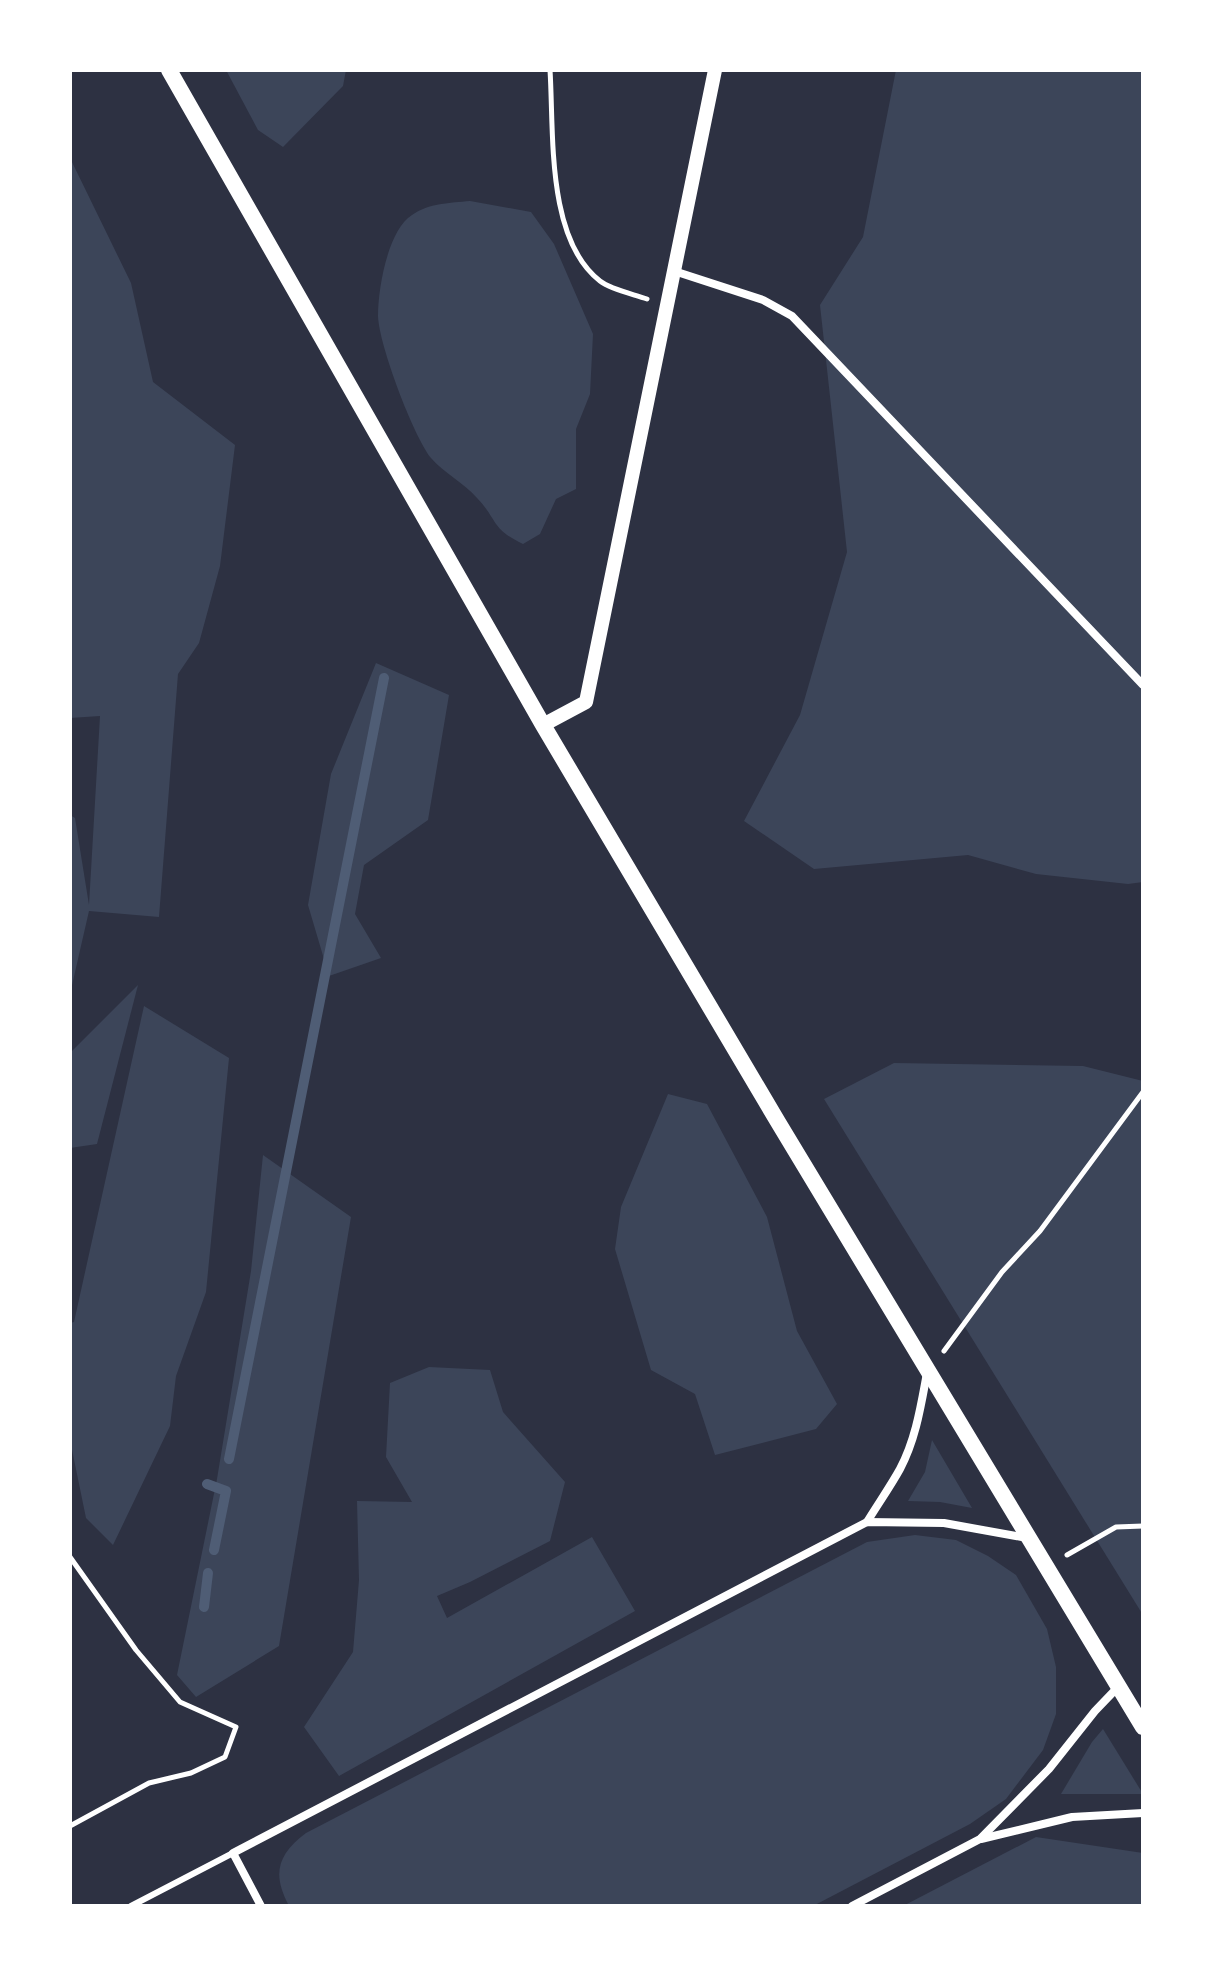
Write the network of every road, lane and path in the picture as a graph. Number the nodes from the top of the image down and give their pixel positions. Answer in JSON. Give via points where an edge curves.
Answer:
{"nodes":[{"id":1,"x":169,"y":70,"type":"edge"},
{"id":2,"x":550,"y":70,"type":"edge"},
{"id":3,"x":715,"y":70,"type":"edge"},
{"id":4,"x":674,"y":271,"type":"junction"},
{"id":5,"x":667,"y":306,"type":"junction"},
{"id":6,"x":1143,"y":685,"type":"edge"},
{"id":7,"x":543,"y":725,"type":"junction"},
{"id":8,"x":1143,"y":1092,"type":"edge"},
{"id":9,"x":928,"y":1370,"type":"junction"},
{"id":10,"x":867,"y":1522,"type":"junction"},
{"id":11,"x":1143,"y":1526,"type":"edge"},
{"id":12,"x":1028,"y":1538,"type":"junction"},
{"id":13,"x":70,"y":1557,"type":"edge"},
{"id":14,"x":1045,"y":1567,"type":"junction"},
{"id":15,"x":1119,"y":1686,"type":"junction"},
{"id":16,"x":1143,"y":1727,"type":"edge"},
{"id":17,"x":1143,"y":1813,"type":"edge"},
{"id":18,"x":70,"y":1826,"type":"edge"},
{"id":19,"x":980,"y":1839,"type":"junction"},
{"id":20,"x":233,"y":1853,"type":"junction"},
{"id":21,"x":131,"y":1906,"type":"edge"},
{"id":22,"x":261,"y":1906,"type":"edge"},
{"id":23,"x":852,"y":1906,"type":"edge"}],
"edges":[{"from":1,"to":7,"type":"main road"},
{"from":2,"to":5,"type":"path","via":[[558,198],[575,253],[602,283]]},
{"from":3,"to":4,"type":"street"},
{"from":4,"to":5,"type":"street"},
{"from":4,"to":6,"type":"street","via":[[763,300],[792,316]]},
{"from":5,"to":7,"type":"street","via":[[586,702]]},
{"from":7,"to":9,"type":"main road"},
{"from":8,"to":9,"type":"path"},
{"from":9,"to":10,"type":"street","via":[[908,1450]]},
{"from":9,"to":12,"type":"main road"},
{"from":10,"to":12,"type":"street","via":[[944,1523]]},
{"from":10,"to":20,"type":"street"},
{"from":11,"to":14,"type":"path","via":[[1116,1527]]},
{"from":12,"to":14,"type":"main road"},
{"from":13,"to":18,"type":"path","via":[[180,1702],[236,1727],[225,1757],[191,1773],[149,1783]]},
{"from":14,"to":15,"type":"main road"},
{"from":15,"to":16,"type":"main road"},
{"from":15,"to":19,"type":"street","via":[[1049,1769]]},
{"from":17,"to":19,"type":"street","via":[[1072,1817]]},
{"from":19,"to":23,"type":"street"},
{"from":20,"to":21,"type":"lane"},
{"from":20,"to":22,"type":"street"}]}
